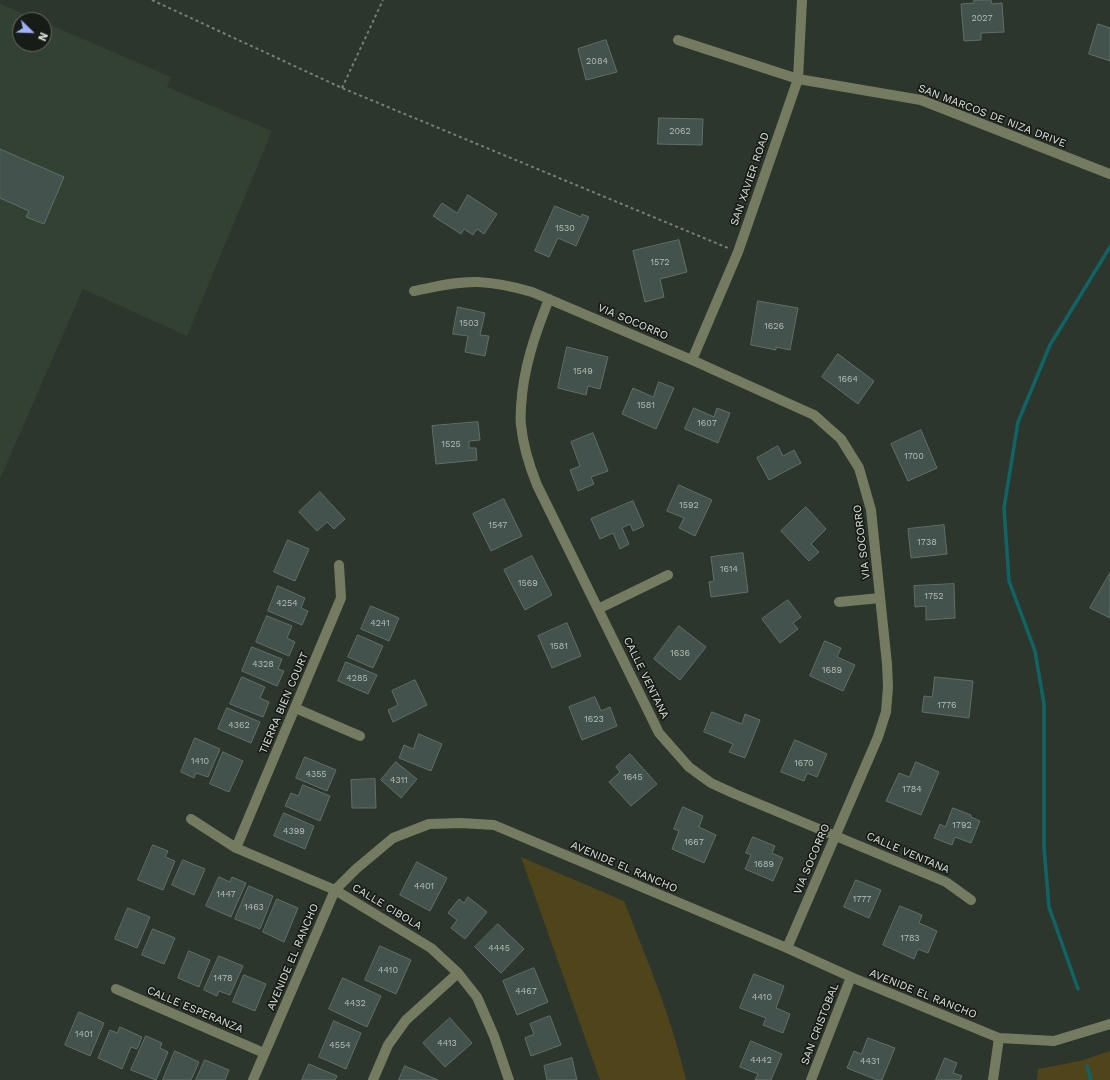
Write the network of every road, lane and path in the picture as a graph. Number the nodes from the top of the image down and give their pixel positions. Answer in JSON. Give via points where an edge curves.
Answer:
{"nodes":[{"id":1,"x":152,"y":0,"type":"edge"},
{"id":2,"x":383,"y":0,"type":"edge"},
{"id":3,"x":802,"y":0,"type":"edge"},
{"id":4,"x":678,"y":40,"type":"dead end"},
{"id":5,"x":798,"y":79,"type":"junction"},
{"id":6,"x":342,"y":88,"type":"junction"},
{"id":7,"x":1110,"y":174,"type":"edge"},
{"id":8,"x":738,"y":252,"type":"junction"},
{"id":9,"x":414,"y":291,"type":"dead end"},
{"id":10,"x":549,"y":299,"type":"junction"},
{"id":11,"x":692,"y":360,"type":"junction"},
{"id":12,"x":339,"y":565,"type":"dead end"},
{"id":13,"x":668,"y":575,"type":"dead end"},
{"id":14,"x":880,"y":598,"type":"junction"},
{"id":15,"x":839,"y":602,"type":"dead end"},
{"id":16,"x":598,"y":609,"type":"junction"},
{"id":17,"x":295,"y":708,"type":"junction"},
{"id":18,"x":360,"y":736,"type":"dead end"},
{"id":19,"x":191,"y":819,"type":"dead end"},
{"id":20,"x":835,"y":836,"type":"junction"},
{"id":21,"x":236,"y":848,"type":"junction"},
{"id":22,"x":335,"y":890,"type":"junction"},
{"id":23,"x":971,"y":900,"type":"dead end"},
{"id":24,"x":787,"y":948,"type":"junction"},
{"id":25,"x":458,"y":973,"type":"junction"},
{"id":26,"x":851,"y":977,"type":"junction"},
{"id":27,"x":116,"y":989,"type":"dead end"},
{"id":28,"x":1110,"y":1024,"type":"edge"},
{"id":29,"x":999,"y":1038,"type":"junction"},
{"id":30,"x":264,"y":1053,"type":"junction"},
{"id":31,"x":253,"y":1080,"type":"edge"},
{"id":32,"x":373,"y":1080,"type":"edge"},
{"id":33,"x":509,"y":1080,"type":"edge"},
{"id":34,"x":811,"y":1080,"type":"edge"},
{"id":35,"x":993,"y":1080,"type":"edge"}],
"edges":[{"from":1,"to":6,"type":"path"},
{"from":2,"to":6,"type":"path"},
{"from":3,"to":5,"type":"street","name":"SAN XAVIER ROAD"},
{"from":4,"to":5,"type":"street","name":"SAN MARCOS DE NIZA DRIVE"},
{"from":5,"to":7,"type":"street","name":"SAN MARCOS DE NIZA DRIVE","via":[[921,100]]},
{"from":5,"to":8,"type":"street","name":"SAN XAVIER ROAD"},
{"from":6,"to":8,"type":"path"},
{"from":8,"to":11,"type":"street","name":"SAN XAVIER ROAD"},
{"from":9,"to":10,"type":"street","name":"VIA SOCORRO","via":[[478,282],[513,286]]},
{"from":10,"to":11,"type":"street","name":"VIA SOCORRO"},
{"from":10,"to":16,"type":"street","name":"CALLE VENTANA","via":[[528,361],[522,393],[521,424],[527,458],[537,485]]},
{"from":11,"to":14,"type":"street","name":"VIA SOCORRO","via":[[814,415],[841,439],[859,468],[871,510]]},
{"from":12,"to":17,"type":"street","name":"TIERRA BIEN COURT","via":[[341,598]]},
{"from":13,"to":16,"type":"street"},
{"from":14,"to":15,"type":"street"},
{"from":14,"to":20,"type":"street","name":"VIA SOCORRO","via":[[887,664],[886,712],[878,737]]},
{"from":16,"to":20,"type":"street","name":"CALLE VENTANA","via":[[659,733],[689,767],[711,783]]},
{"from":17,"to":18,"type":"street"},
{"from":17,"to":21,"type":"street","name":"TIERRA BIEN COURT"},
{"from":19,"to":21,"type":"street","name":"CALLE CIBOLA"},
{"from":20,"to":23,"type":"street","name":"CALLE VENTANA","via":[[946,882]]},
{"from":20,"to":24,"type":"street","name":"VIA SOCORRO"},
{"from":21,"to":22,"type":"street","name":"CALLE CIBOLA"},
{"from":22,"to":24,"type":"street","name":"AVENIDE EL RANCHO","via":[[393,838],[429,824],[494,825]]},
{"from":22,"to":25,"type":"street","name":"CALLE CIBOLA","via":[[431,948]]},
{"from":22,"to":30,"type":"street","name":"AVENIDE EL RANCHO"},
{"from":24,"to":26,"type":"street","name":"AVENIDE EL RANCHO"},
{"from":25,"to":32,"type":"street","via":[[406,1020],[388,1045]]},
{"from":25,"to":33,"type":"street","name":"CALLE CIBOLA","via":[[477,997]]},
{"from":26,"to":29,"type":"street","name":"AVENIDE EL RANCHO"},
{"from":26,"to":34,"type":"street","name":"SAN CRISTOBAL"},
{"from":27,"to":30,"type":"street","name":"CALLE ESPERANZA"},
{"from":28,"to":29,"type":"street","name":"AVENIDE EL RANCHO","via":[[1054,1041]]},
{"from":29,"to":35,"type":"street"},
{"from":30,"to":31,"type":"street","name":"AVENIDE EL RANCHO"}]}
